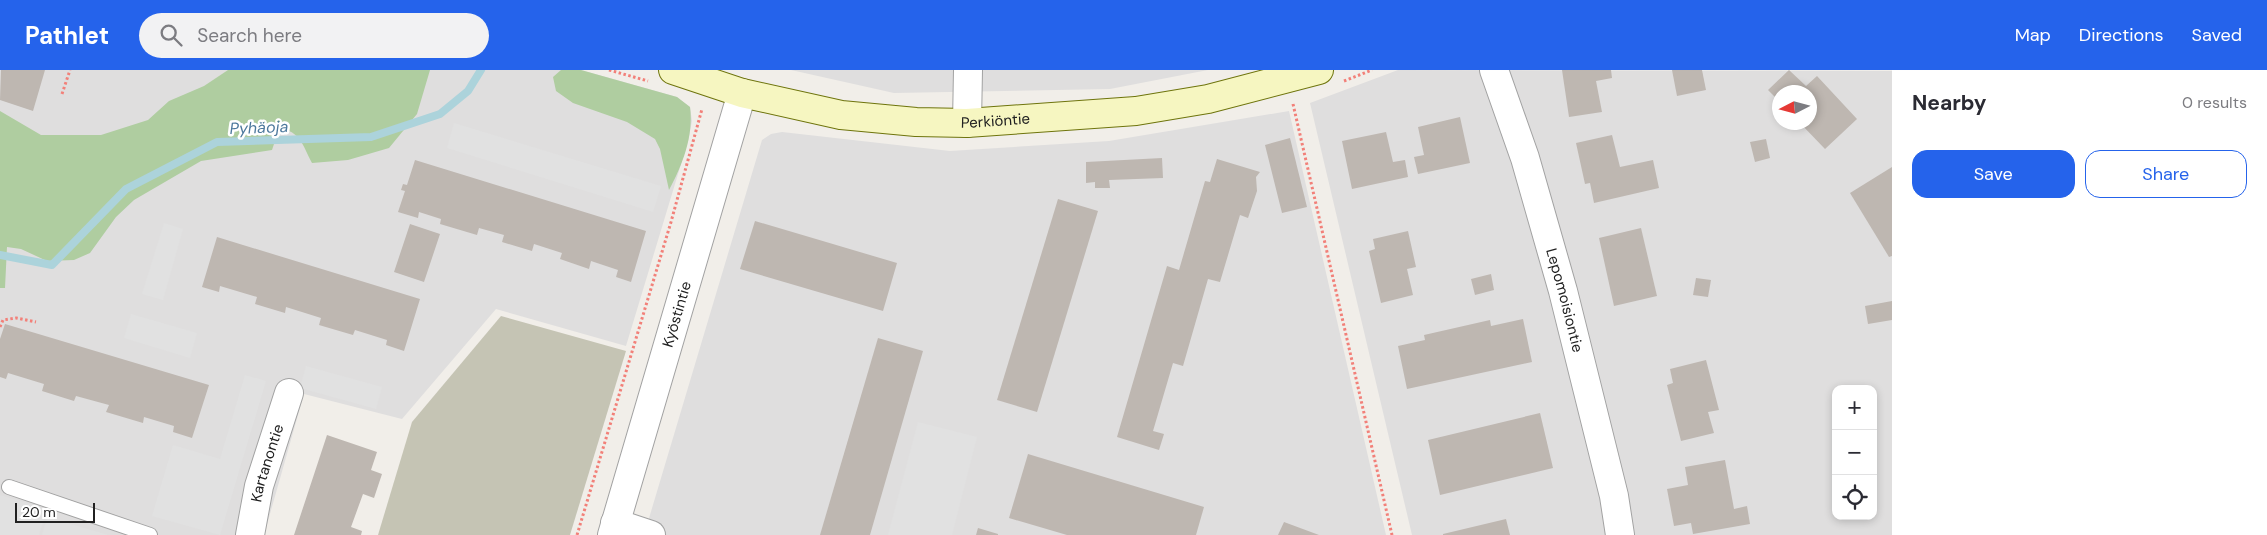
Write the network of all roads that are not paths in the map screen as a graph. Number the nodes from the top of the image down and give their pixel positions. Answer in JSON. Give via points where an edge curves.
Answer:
{"nodes":[{"id":1,"x":673,"y":70,"type":"edge"},
{"id":2,"x":968,"y":70,"type":"edge"},
{"id":3,"x":1319,"y":70,"type":"edge"},
{"id":4,"x":1494,"y":70,"type":"edge"},
{"id":5,"x":742,"y":93,"type":"junction"},
{"id":6,"x":966,"y":123,"type":"junction"},
{"id":7,"x":289,"y":393,"type":"dead end"},
{"id":8,"x":9,"y":487,"type":"dead end"},
{"id":9,"x":613,"y":529,"type":"edge"},
{"id":10,"x":150,"y":535,"type":"edge"},
{"id":11,"x":250,"y":535,"type":"edge"},
{"id":12,"x":651,"y":535,"type":"edge"},
{"id":13,"x":1620,"y":535,"type":"edge"}],
"edges":[{"from":1,"to":5,"type":"street","name":"Perkiöntie"},
{"from":2,"to":6,"type":"street"},
{"from":3,"to":6,"type":"street","name":"Perkiöntie","via":[[1208,99],[1136,112]]},
{"from":4,"to":13,"type":"street","name":"Lepomoisiontie","via":[[1525,158],[1563,291],[1614,496]]},
{"from":5,"to":6,"type":"street","name":"Perkiöntie","via":[[841,115]]},
{"from":5,"to":9,"type":"street","name":"Kyöstintie"},
{"from":7,"to":11,"type":"street","name":"Kartanontie","via":[[259,486]]},
{"from":8,"to":10,"type":"lane"},
{"from":9,"to":12,"type":"street"}]}
